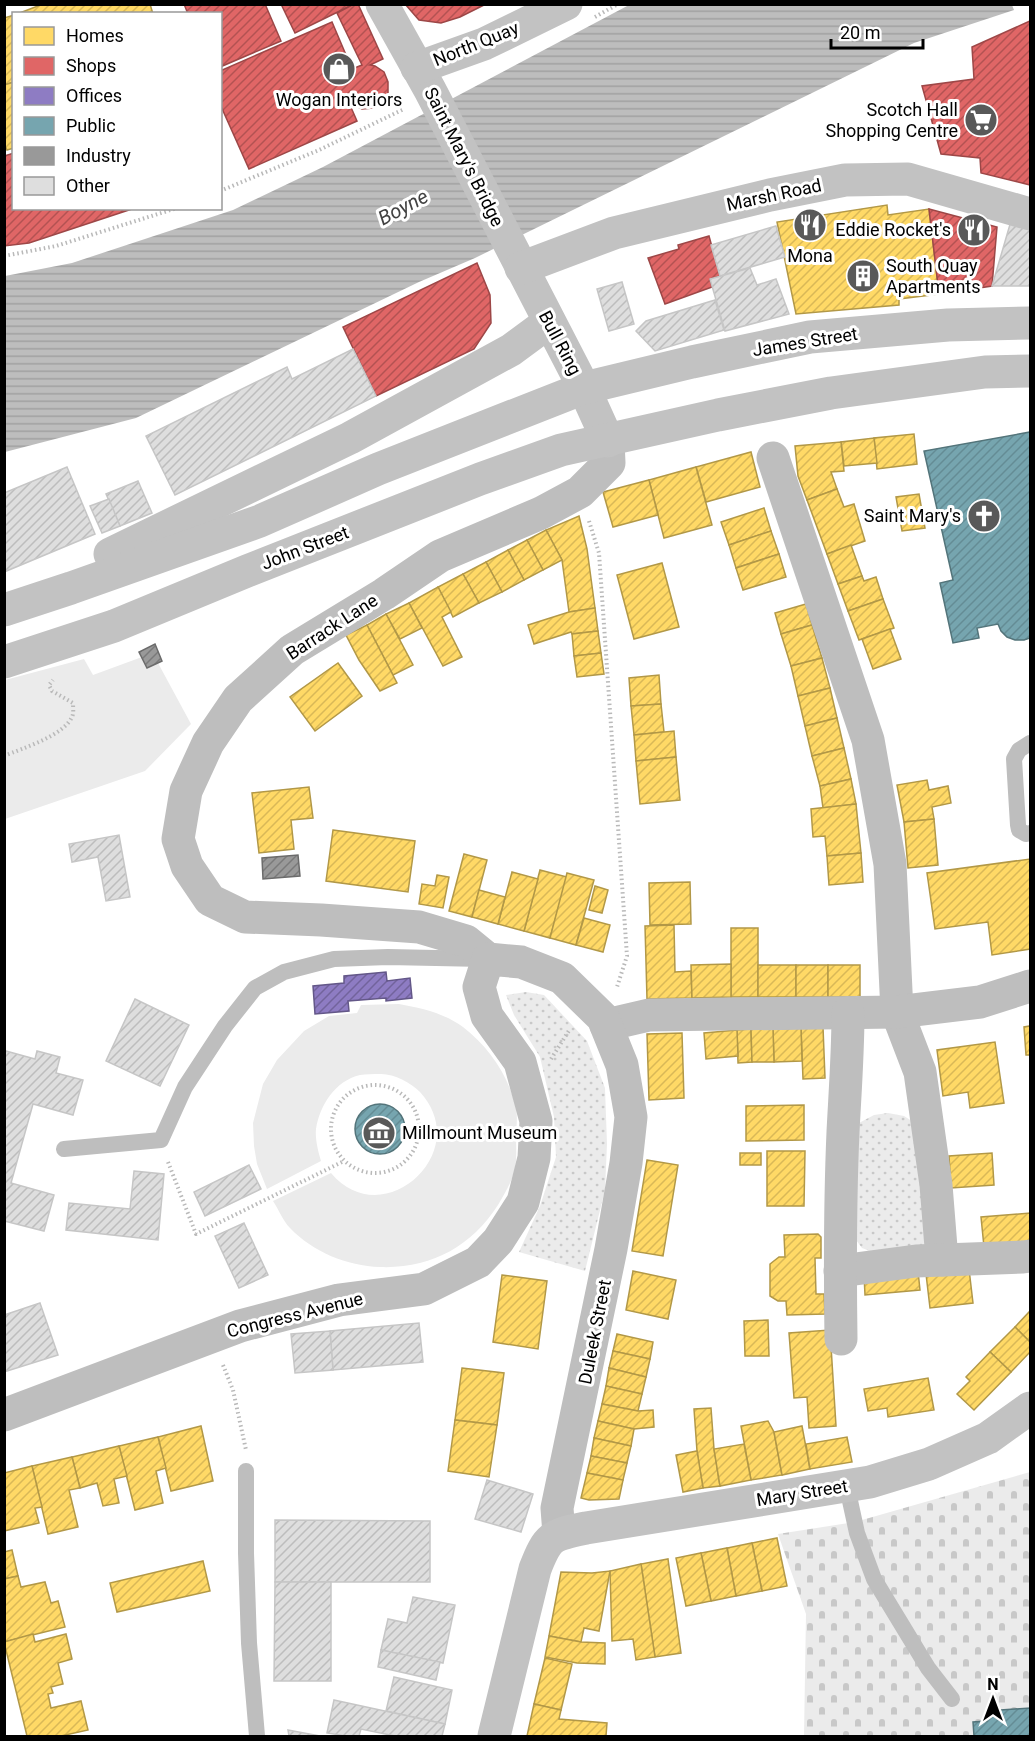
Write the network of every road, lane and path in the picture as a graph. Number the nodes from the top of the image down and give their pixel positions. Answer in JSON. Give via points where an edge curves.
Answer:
{"nodes":[{"id":1,"x":382,"y":4,"type":"edge"},
{"id":2,"x":566,"y":4,"type":"edge"},
{"id":3,"x":418,"y":88,"type":"junction"},
{"id":4,"x":222,"y":190,"type":"edge"},
{"id":5,"x":171,"y":210,"type":"edge"},
{"id":6,"x":1030,"y":214,"type":"edge"},
{"id":7,"x":4,"y":256,"type":"edge"},
{"id":8,"x":516,"y":257,"type":"junction"},
{"id":9,"x":549,"y":322,"type":"junction"},
{"id":10,"x":1030,"y":323,"type":"edge"},
{"id":11,"x":1030,"y":371,"type":"edge"},
{"id":12,"x":584,"y":388,"type":"junction"},
{"id":13,"x":608,"y":441,"type":"junction"},
{"id":14,"x":773,"y":458,"type":"dead end"},
{"id":15,"x":580,"y":492,"type":"junction"},
{"id":16,"x":71,"y":588,"type":"junction"},
{"id":17,"x":4,"y":610,"type":"edge"},
{"id":18,"x":4,"y":662,"type":"edge"},
{"id":19,"x":54,"y":678,"type":"dead end"},
{"id":20,"x":1030,"y":743,"type":"edge"},
{"id":21,"x":4,"y":756,"type":"edge"},
{"id":22,"x":1030,"y":834,"type":"edge"},
{"id":23,"x":488,"y":959,"type":"junction"},
{"id":24,"x":1030,"y":986,"type":"edge"},
{"id":25,"x":897,"y":1012,"type":"junction"},
{"id":26,"x":848,"y":1013,"type":"junction"},
{"id":27,"x":606,"y":1025,"type":"junction"},
{"id":28,"x":162,"y":1140,"type":"junction"},
{"id":29,"x":64,"y":1149,"type":"dead end"},
{"id":30,"x":344,"y":1161,"type":"junction"},
{"id":31,"x":1030,"y":1256,"type":"edge"},
{"id":32,"x":942,"y":1260,"type":"junction"},
{"id":33,"x":840,"y":1271,"type":"junction"},
{"id":34,"x":211,"y":1337,"type":"junction"},
{"id":35,"x":842,"y":1339,"type":"dead end"},
{"id":36,"x":1030,"y":1407,"type":"edge"},
{"id":37,"x":4,"y":1414,"type":"edge"},
{"id":38,"x":246,"y":1471,"type":"joint"},
{"id":39,"x":847,"y":1487,"type":"junction"},
{"id":40,"x":559,"y":1534,"type":"junction"},
{"id":41,"x":952,"y":1699,"type":"dead end"},
{"id":42,"x":257,"y":1737,"type":"edge"},
{"id":43,"x":494,"y":1737,"type":"edge"}],
"edges":[{"from":1,"to":3,"type":"main road","name":"Saint Mary's Bridge"},
{"from":2,"to":3,"type":"main road","name":"North Quay","via":[[484,44]]},
{"from":3,"to":4,"type":"path","via":[[319,150]]},
{"from":3,"to":8,"type":"main road","name":"Saint Mary's Bridge"},
{"from":5,"to":7,"type":"path","via":[[56,246]]},
{"from":6,"to":8,"type":"main road","name":"Marsh Road","via":[[908,179],[845,180]]},
{"from":8,"to":9,"type":"main road","name":"Bull Ring"},
{"from":9,"to":12,"type":"main road","name":"Bull Ring"},
{"from":9,"to":16,"type":"main road","via":[[512,350],[350,438],[95,561]]},
{"from":10,"to":12,"type":"main road","name":"James Street","via":[[948,325],[810,337]]},
{"from":11,"to":13,"type":"main road","via":[[985,372],[831,393]]},
{"from":12,"to":13,"type":"main road","name":"Bull Ring"},
{"from":12,"to":16,"type":"main road","via":[[378,469],[260,521]]},
{"from":13,"to":15,"type":"street","name":"Barrack Lane","via":[[609,463]]},
{"from":13,"to":18,"type":"main road","name":"John Street","via":[[561,450],[480,479],[114,626]]},
{"from":14,"to":25,"type":"street","via":[[868,740],[890,864]]},
{"from":15,"to":23,"type":"street","name":"Barrack Lane","via":[[440,556],[292,650],[238,699],[208,743],[186,791],[178,839],[187,866],[210,900],[245,916],[419,927],[466,941]]},
{"from":15,"to":27,"type":"path","via":[[599,553],[627,956]]},
{"from":16,"to":17,"type":"main road"},
{"from":19,"to":21,"type":"path","via":[[49,685],[52,691],[73,703],[74,715],[65,726],[45,738]]},
{"from":20,"to":22,"type":"lane","via":[[1014,759],[1018,825]]},
{"from":23,"to":27,"type":"street","name":"Duleek Street","via":[[520,962],[562,978]]},
{"from":23,"to":28,"type":"lane","via":[[334,959],[284,972],[255,988],[185,1087]]},
{"from":23,"to":34,"type":"street","name":"Congress Avenue","via":[[478,987],[487,1016],[520,1062],[536,1121],[534,1158],[523,1202],[498,1241],[478,1262],[423,1289],[339,1300]]},
{"from":24,"to":25,"type":"street","via":[[980,1002]]},
{"from":25,"to":26,"type":"street"},
{"from":25,"to":32,"type":"street","via":[[920,1072]]},
{"from":26,"to":27,"type":"street","via":[[649,1015]]},
{"from":26,"to":33,"type":"street"},
{"from":27,"to":40,"type":"street","name":"Duleek Street","via":[[622,1065],[630,1117],[626,1163],[612,1249],[557,1508]]},
{"from":28,"to":29,"type":"lane"},
{"from":28,"to":30,"type":"path","via":[[196,1234]]},
{"from":30,"to":30,"type":"path","via":[[333,1141],[331,1124],[345,1097],[364,1087],[384,1086],[408,1099],[420,1131],[407,1160],[379,1173],[363,1172]]},
{"from":31,"to":32,"type":"street"},
{"from":32,"to":33,"type":"street"},
{"from":33,"to":35,"type":"street"},
{"from":34,"to":37,"type":"street","name":"Congress Avenue"},
{"from":34,"to":38,"type":"path","via":[[233,1390],[246,1444]]},
{"from":36,"to":39,"type":"main road","name":"Mary Street","via":[[988,1438],[929,1464]]},
{"from":38,"to":42,"type":"lane","via":[[249,1643]]},
{"from":39,"to":40,"type":"main road","name":"Mary Street"},
{"from":39,"to":41,"type":"lane","via":[[874,1579],[928,1668]]},
{"from":40,"to":43,"type":"main road","via":[[544,1546],[535,1569]]}]}
